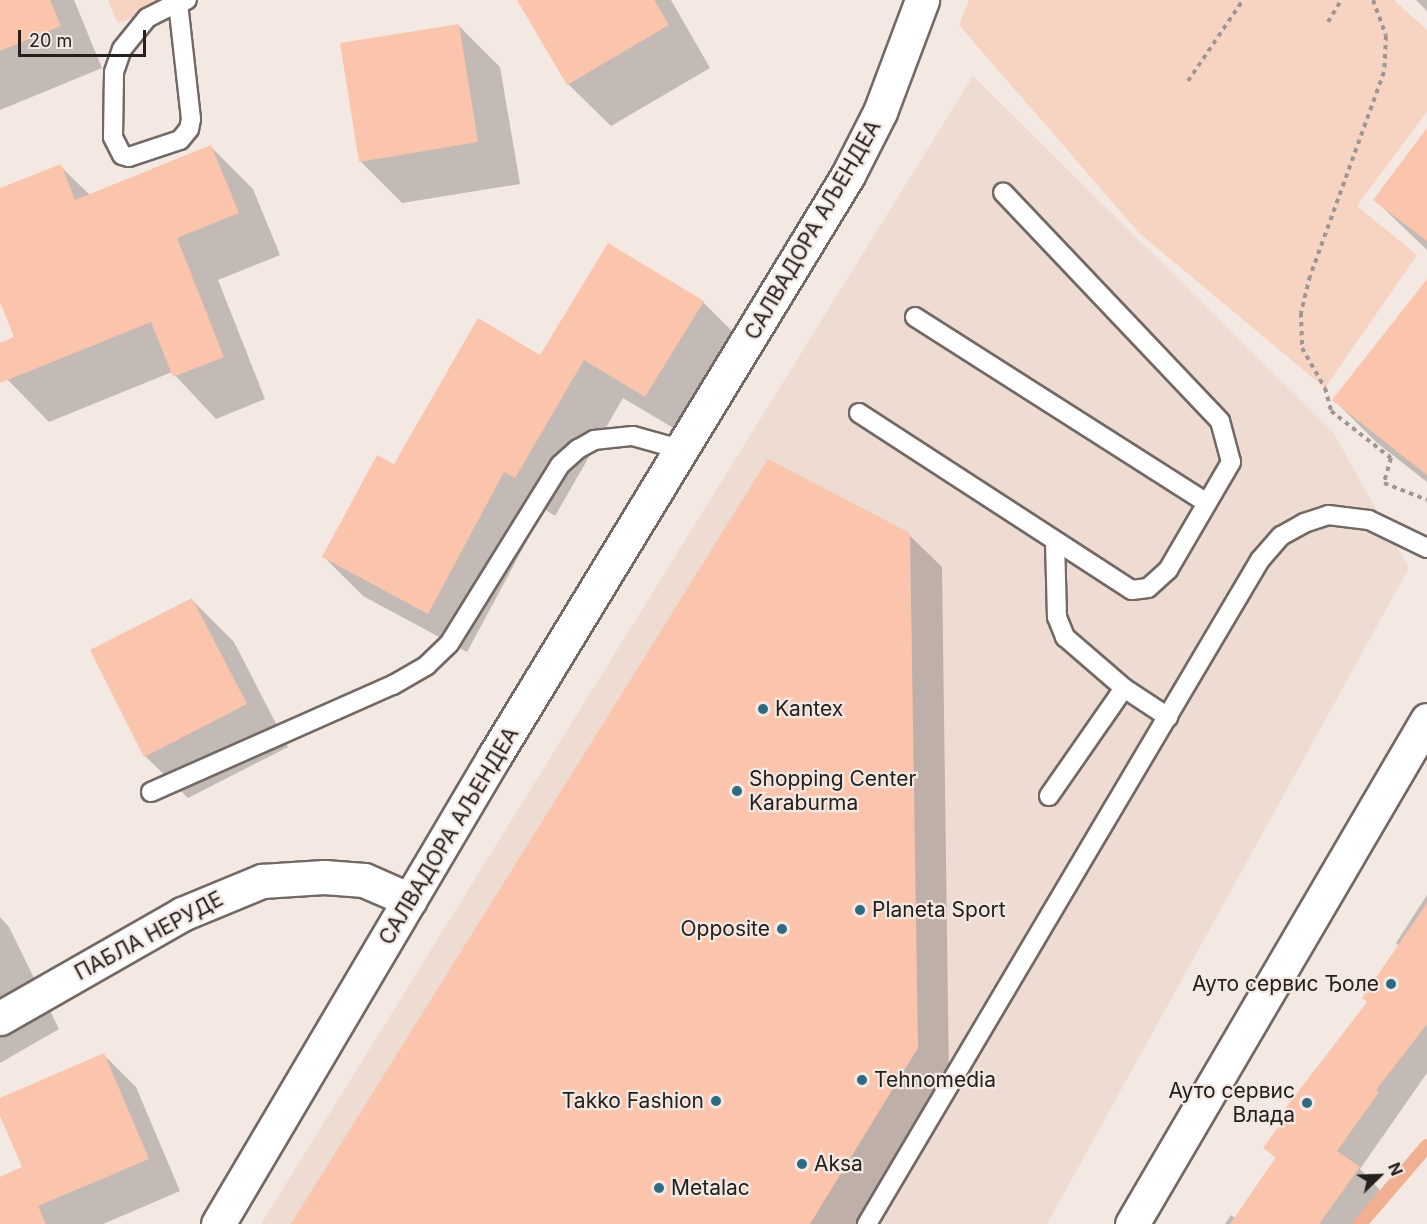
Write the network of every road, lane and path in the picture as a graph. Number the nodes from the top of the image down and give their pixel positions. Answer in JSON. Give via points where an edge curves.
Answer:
{"nodes":[{"id":1,"x":922,"y":0,"type":"edge"},
{"id":2,"x":1243,"y":0,"type":"edge"},
{"id":3,"x":1341,"y":0,"type":"edge"},
{"id":4,"x":1373,"y":0,"type":"edge"},
{"id":5,"x":183,"y":2,"type":"edge"},
{"id":6,"x":1328,"y":22,"type":"dead end"},
{"id":7,"x":1188,"y":81,"type":"dead end"},
{"id":8,"x":1003,"y":192,"type":"dead end"},
{"id":9,"x":915,"y":317,"type":"dead end"},
{"id":10,"x":859,"y":413,"type":"dead end"},
{"id":11,"x":683,"y":450,"type":"junction"},
{"id":12,"x":1427,"y":500,"type":"edge"},
{"id":13,"x":1207,"y":503,"type":"junction"},
{"id":14,"x":1055,"y":541,"type":"junction"},
{"id":15,"x":1427,"y":548,"type":"edge"},
{"id":16,"x":1124,"y":687,"type":"junction"},
{"id":17,"x":1168,"y":717,"type":"junction"},
{"id":18,"x":1427,"y":720,"type":"edge"},
{"id":19,"x":151,"y":792,"type":"dead end"},
{"id":20,"x":1049,"y":796,"type":"dead end"},
{"id":21,"x":410,"y":900,"type":"junction"},
{"id":22,"x":0,"y":1018,"type":"edge"},
{"id":23,"x":218,"y":1224,"type":"edge"},
{"id":24,"x":867,"y":1224,"type":"edge"},
{"id":25,"x":1132,"y":1224,"type":"edge"}],
"edges":[{"from":1,"to":11,"type":"street","name":"САЛВАДОРА АЉЕНДЕА","via":[[880,112],[848,175]]},
{"from":2,"to":7,"type":"path"},
{"from":3,"to":6,"type":"path"},
{"from":4,"to":12,"type":"path","via":[[1386,36],[1384,72],[1310,276],[1301,313],[1302,348],[1325,388],[1331,411],[1391,458],[1384,483]]},
{"from":5,"to":5,"type":"lane","via":[[189,129],[180,140],[129,157],[122,155],[113,137],[114,72],[122,49],[147,18]]},
{"from":8,"to":13,"type":"lane","via":[[1220,421],[1231,462]]},
{"from":9,"to":13,"type":"lane"},
{"from":10,"to":14,"type":"lane"},
{"from":11,"to":19,"type":"lane","via":[[633,436],[594,440],[578,449],[561,465],[449,644],[427,665],[393,685]]},
{"from":11,"to":21,"type":"street","name":"САЛВАДОРА АЉЕНДЕА"},
{"from":13,"to":14,"type":"lane","via":[[1168,570],[1148,588],[1132,591]]},
{"from":14,"to":16,"type":"lane","via":[[1057,617],[1065,637]]},
{"from":15,"to":17,"type":"lane","via":[[1369,520],[1347,515],[1304,523],[1281,536],[1260,560]]},
{"from":16,"to":17,"type":"lane"},
{"from":16,"to":20,"type":"lane"},
{"from":17,"to":24,"type":"lane"},
{"from":18,"to":25,"type":"street"},
{"from":21,"to":22,"type":"street","name":"ПАБЛА НЕРУДЕ","via":[[364,880],[324,877],[262,881],[182,914]]},
{"from":21,"to":23,"type":"street","name":"САЛВАДОРА АЉЕНДЕА"}]}
